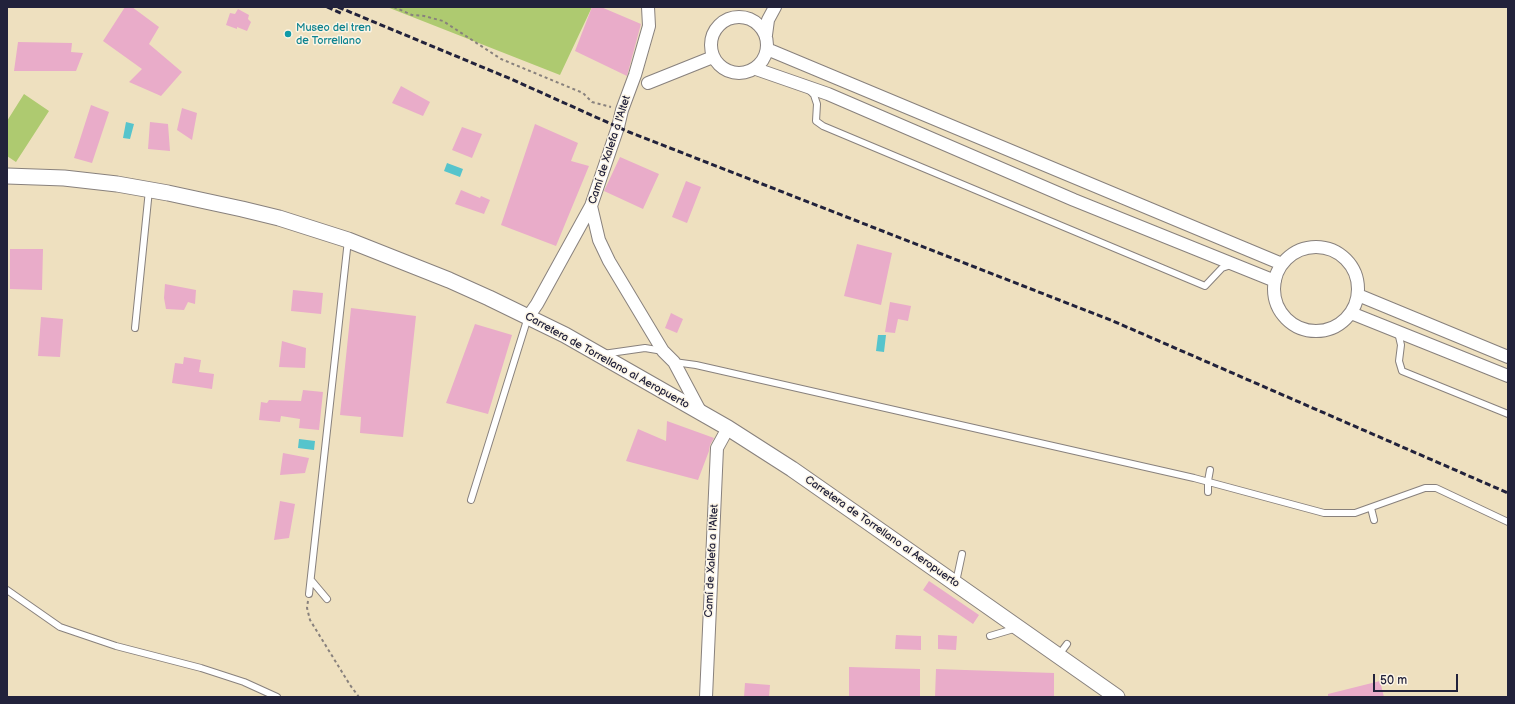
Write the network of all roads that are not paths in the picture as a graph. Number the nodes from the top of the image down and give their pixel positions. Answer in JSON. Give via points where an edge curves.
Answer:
{"nodes":[{"id":1,"x":648,"y":7,"type":"edge"},
{"id":2,"x":746,"y":7,"type":"edge"},
{"id":3,"x":775,"y":7,"type":"edge"},
{"id":4,"x":736,"y":17,"type":"junction"},
{"id":5,"x":766,"y":35,"type":"junction"},
{"id":6,"x":767,"y":49,"type":"junction"},
{"id":7,"x":713,"y":56,"type":"junction"},
{"id":8,"x":756,"y":69,"type":"junction"},
{"id":9,"x":648,"y":83,"type":"dead end"},
{"id":10,"x":806,"y":86,"type":"junction"},
{"id":11,"x":7,"y":176,"type":"edge"},
{"id":12,"x":149,"y":190,"type":"junction"},
{"id":13,"x":591,"y":206,"type":"junction"},
{"id":14,"x":348,"y":240,"type":"junction"},
{"id":15,"x":1233,"y":264,"type":"junction"},
{"id":16,"x":1282,"y":264,"type":"junction"},
{"id":17,"x":1275,"y":281,"type":"junction"},
{"id":18,"x":1358,"y":295,"type":"junction"},
{"id":19,"x":1351,"y":313,"type":"junction"},
{"id":20,"x":528,"y":317,"type":"junction"},
{"id":21,"x":135,"y":328,"type":"dead end"},
{"id":22,"x":1398,"y":332,"type":"junction"},
{"id":23,"x":663,"y":351,"type":"junction"},
{"id":24,"x":600,"y":355,"type":"junction"},
{"id":25,"x":1508,"y":357,"type":"edge"},
{"id":26,"x":674,"y":362,"type":"junction"},
{"id":27,"x":1508,"y":376,"type":"edge"},
{"id":28,"x":700,"y":411,"type":"junction"},
{"id":29,"x":1508,"y":414,"type":"edge"},
{"id":30,"x":728,"y":428,"type":"junction"},
{"id":31,"x":1210,"y":470,"type":"dead end"},
{"id":32,"x":1208,"y":481,"type":"junction"},
{"id":33,"x":1208,"y":492,"type":"dead end"},
{"id":34,"x":471,"y":500,"type":"dead end"},
{"id":35,"x":1371,"y":508,"type":"junction"},
{"id":36,"x":1374,"y":520,"type":"dead end"},
{"id":37,"x":1508,"y":522,"type":"edge"},
{"id":38,"x":962,"y":554,"type":"dead end"},
{"id":39,"x":311,"y":580,"type":"junction"},
{"id":40,"x":956,"y":584,"type":"junction"},
{"id":41,"x":7,"y":590,"type":"edge"},
{"id":42,"x":309,"y":594,"type":"road end"},
{"id":43,"x":327,"y":599,"type":"dead end"},
{"id":44,"x":1018,"y":628,"type":"junction"},
{"id":45,"x":990,"y":636,"type":"dead end"},
{"id":46,"x":276,"y":697,"type":"edge"},
{"id":47,"x":706,"y":697,"type":"edge"},
{"id":48,"x":1117,"y":697,"type":"edge"}],
"edges":[{"from":1,"to":13,"type":"street","name":"Camí de Xalefa a l'Altet","via":[[649,26],[635,75]]},
{"from":2,"to":4,"type":"street"},
{"from":3,"to":5,"type":"street","via":[[768,20]]},
{"from":4,"to":5,"type":"street","via":[[754,21]]},
{"from":4,"to":7,"type":"street","via":[[719,25],[714,33],[711,42]]},
{"from":5,"to":6,"type":"street"},
{"from":6,"to":8,"type":"street"},
{"from":6,"to":16,"type":"street"},
{"from":7,"to":8,"type":"street","via":[[721,67],[729,72],[748,73]]},
{"from":7,"to":9,"type":"street"},
{"from":8,"to":10,"type":"street"},
{"from":10,"to":15,"type":"street","via":[[1074,200]]},
{"from":10,"to":15,"type":"lane","via":[[814,95],[817,104],[816,121],[823,126],[1205,286],[1222,268]]},
{"from":11,"to":12,"type":"street","name":"Carretera de Torrellano al Aeropuerto","via":[[64,178]]},
{"from":12,"to":14,"type":"street","name":"Carretera de Torrellano al Aeropuerto","via":[[279,218]]},
{"from":12,"to":21,"type":"lane"},
{"from":13,"to":20,"type":"street"},
{"from":13,"to":23,"type":"street","name":"Camí de Xalefa a l'Altet","via":[[599,240],[609,261]]},
{"from":14,"to":20,"type":"street","name":"Carretera de Torrellano al Aeropuerto","via":[[449,280]]},
{"from":14,"to":39,"type":"lane"},
{"from":15,"to":17,"type":"street"},
{"from":16,"to":17,"type":"street"},
{"from":16,"to":18,"type":"street","via":[[1292,254],[1305,248],[1320,246],[1333,250],[1345,258],[1353,268],[1358,282]]},
{"from":17,"to":19,"type":"street","via":[[1277,304],[1284,316],[1295,325],[1307,330],[1321,331],[1346,320]]},
{"from":18,"to":19,"type":"street"},
{"from":18,"to":25,"type":"street"},
{"from":19,"to":22,"type":"street"},
{"from":20,"to":24,"type":"street","name":"Carretera de Torrellano al Aeropuerto"},
{"from":20,"to":34,"type":"lane"},
{"from":22,"to":27,"type":"street"},
{"from":22,"to":29,"type":"lane","via":[[1402,345],[1399,362],[1402,371]]},
{"from":23,"to":24,"type":"lane","via":[[645,348]]},
{"from":23,"to":26,"type":"street","name":"Camí de Xalefa a l'Altet"},
{"from":24,"to":28,"type":"street","name":"Carretera de Torrellano al Aeropuerto"},
{"from":26,"to":28,"type":"street","name":"Camí de Xalefa a l'Altet"},
{"from":26,"to":32,"type":"lane"},
{"from":28,"to":30,"type":"street","name":"Carretera de Torrellano al Aeropuerto"},
{"from":30,"to":40,"type":"street","name":"Carretera de Torrellano al Aeropuerto","via":[[792,469]]},
{"from":30,"to":47,"type":"street","name":"Camí de Xalefa a l'Altet","via":[[717,448]]},
{"from":31,"to":32,"type":"lane"},
{"from":32,"to":33,"type":"lane"},
{"from":32,"to":35,"type":"lane","via":[[1324,513],[1355,513]]},
{"from":35,"to":36,"type":"lane"},
{"from":35,"to":37,"type":"lane","via":[[1425,488],[1436,488]]},
{"from":38,"to":40,"type":"lane"},
{"from":39,"to":42,"type":"lane"},
{"from":39,"to":43,"type":"lane"},
{"from":40,"to":44,"type":"street","name":"Carretera de Torrellano al Aeropuerto"},
{"from":41,"to":46,"type":"lane","via":[[60,627],[116,646],[209,670]]},
{"from":44,"to":45,"type":"lane"},
{"from":44,"to":48,"type":"street","name":"Carretera de Torrellano al Aeropuerto","via":[[1062,650]]}]}
